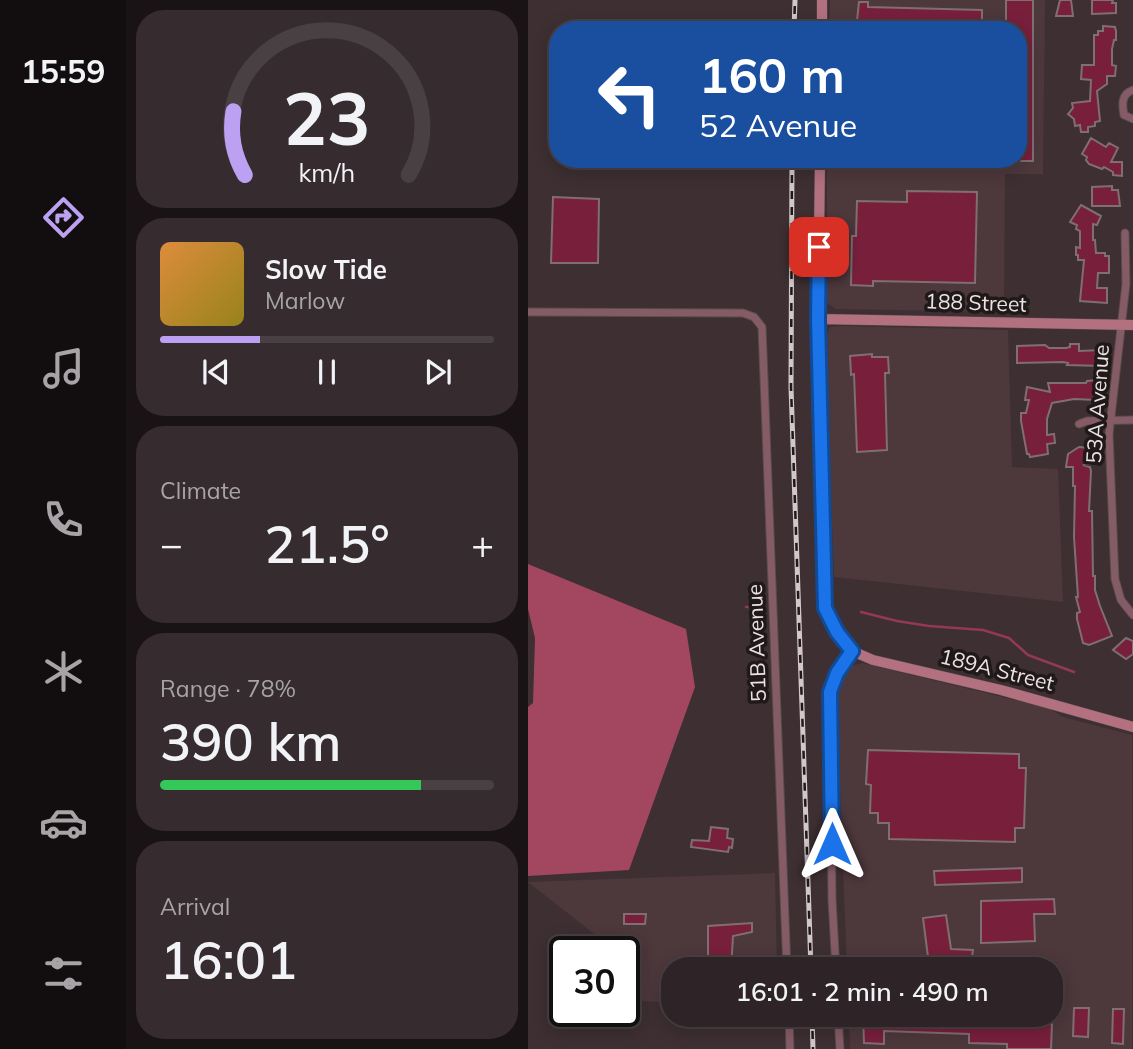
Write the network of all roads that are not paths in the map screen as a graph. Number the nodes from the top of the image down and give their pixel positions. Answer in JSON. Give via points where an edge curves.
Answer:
{"nodes":[{"id":1,"x":822,"y":0,"type":"edge"},
{"id":2,"x":822,"y":21,"type":"edge"},
{"id":3,"x":1132,"y":90,"type":"edge"},
{"id":4,"x":1132,"y":119,"type":"edge"},
{"id":5,"x":820,"y":168,"type":"edge"},
{"id":6,"x":1125,"y":233,"type":"dead end"},
{"id":7,"x":528,"y":312,"type":"edge"},
{"id":8,"x":818,"y":319,"type":"junction"},
{"id":9,"x":1121,"y":324,"type":"junction"},
{"id":10,"x":1132,"y":325,"type":"edge"},
{"id":11,"x":1110,"y":420,"type":"junction"},
{"id":12,"x":1132,"y":420,"type":"edge"},
{"id":13,"x":1079,"y":424,"type":"dead end"},
{"id":14,"x":1132,"y":615,"type":"edge"},
{"id":15,"x":852,"y":651,"type":"junction"},
{"id":16,"x":1132,"y":727,"type":"edge"},
{"id":17,"x":786,"y":957,"type":"edge"},
{"id":18,"x":835,"y":957,"type":"edge"},
{"id":19,"x":789,"y":1027,"type":"edge"},
{"id":20,"x":839,"y":1027,"type":"edge"},
{"id":21,"x":790,"y":1049,"type":"edge"},
{"id":22,"x":840,"y":1049,"type":"edge"}],
"edges":[{"from":1,"to":2,"type":"street"},
{"from":3,"to":4,"type":"street","via":[[1122,101],[1124,115]]},
{"from":5,"to":8,"type":"street"},
{"from":6,"to":9,"type":"street","name":"53A Avenue"},
{"from":7,"to":17,"type":"street","name":"51B Avenue","via":[[743,313],[762,327]]},
{"from":8,"to":9,"type":"street","name":"188 Street"},
{"from":8,"to":15,"type":"street","via":[[825,608]]},
{"from":9,"to":10,"type":"street","name":"188 Street"},
{"from":9,"to":11,"type":"street","name":"53A Avenue"},
{"from":11,"to":12,"type":"street"},
{"from":11,"to":13,"type":"street"},
{"from":11,"to":14,"type":"street","name":"53A Avenue","via":[[1115,579],[1121,600]]},
{"from":15,"to":16,"type":"street","name":"189A Street"},
{"from":15,"to":18,"type":"street","via":[[830,692]]},
{"from":19,"to":21,"type":"street"},
{"from":20,"to":22,"type":"street"}]}
